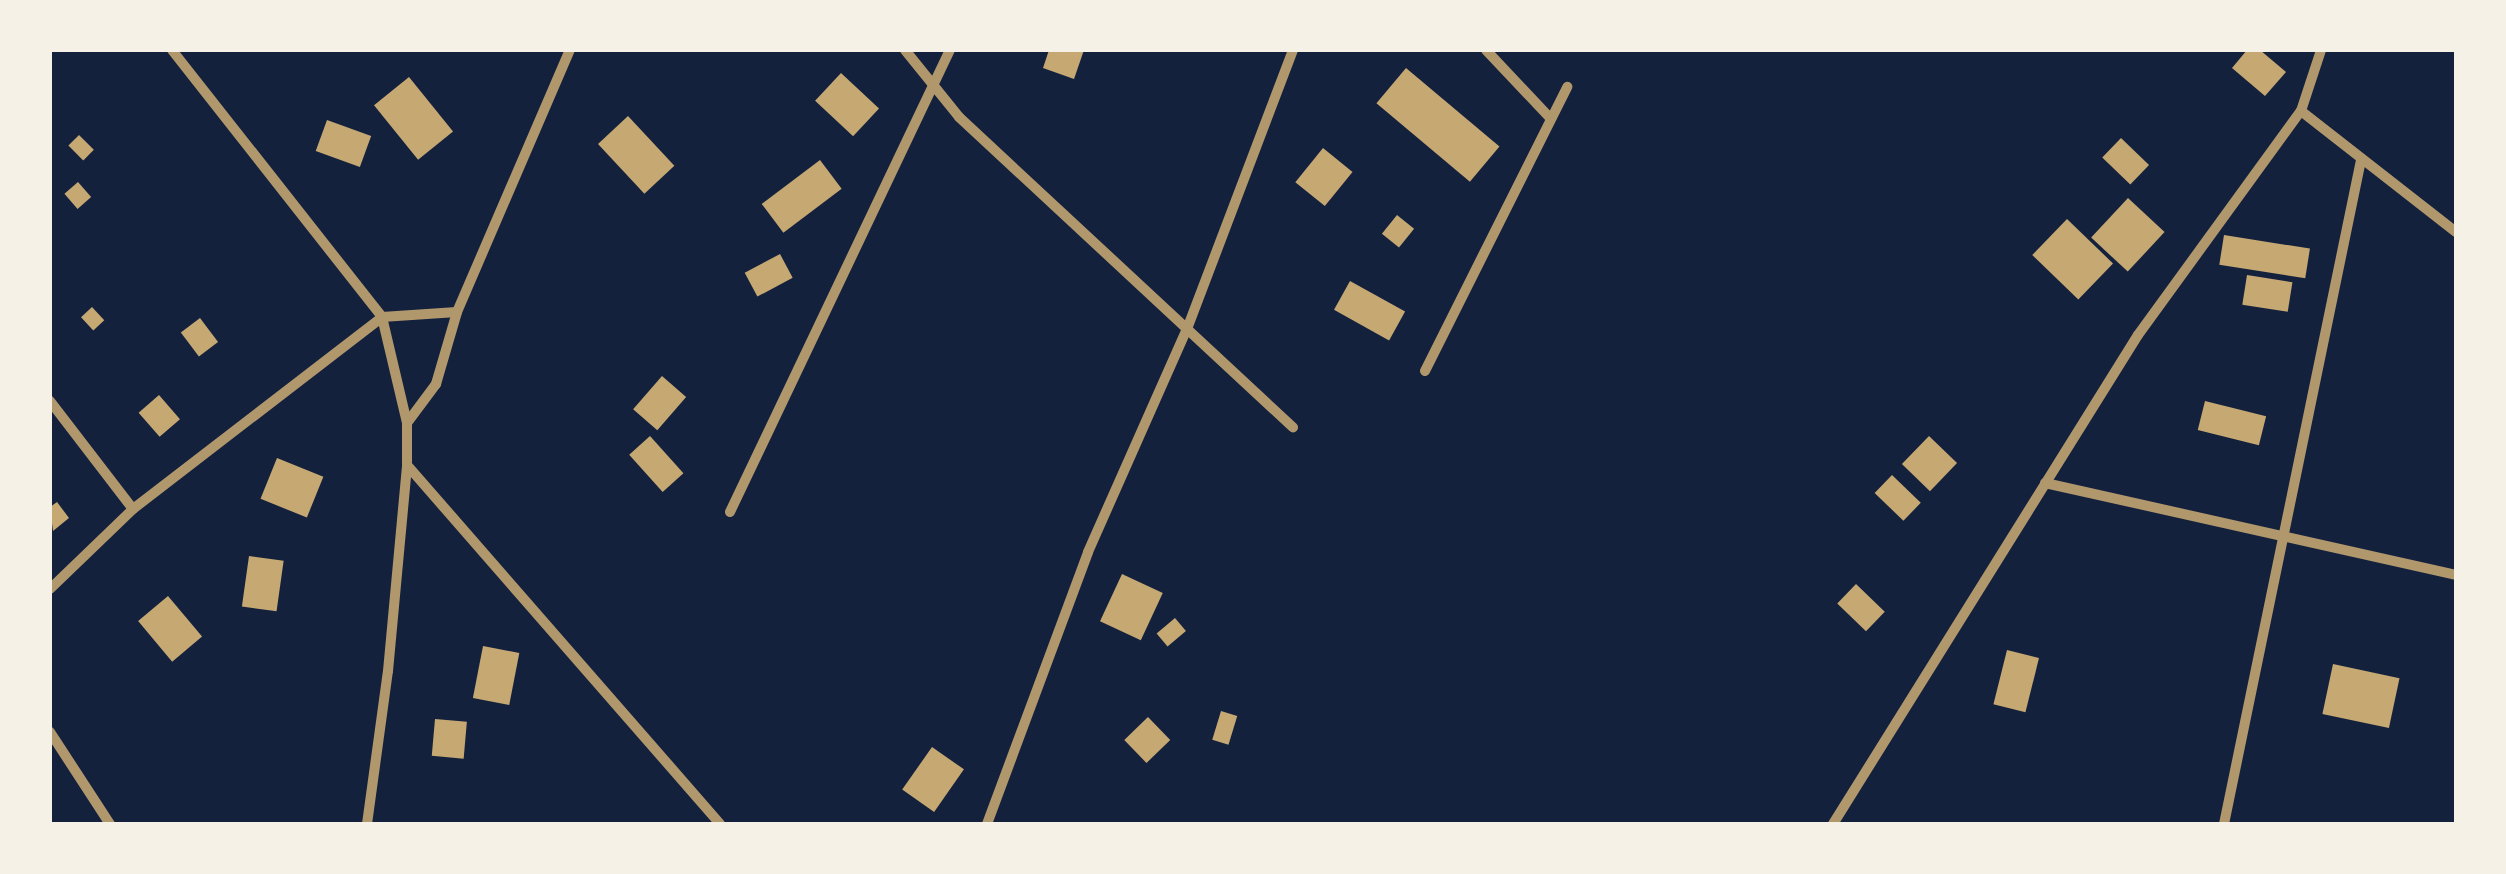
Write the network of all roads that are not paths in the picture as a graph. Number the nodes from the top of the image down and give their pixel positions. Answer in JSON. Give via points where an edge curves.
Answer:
{"nodes":[{"id":1,"x":172,"y":50,"type":"edge"},
{"id":2,"x":570,"y":50,"type":"edge"},
{"id":3,"x":905,"y":50,"type":"edge"},
{"id":4,"x":950,"y":50,"type":"edge"},
{"id":5,"x":1293,"y":50,"type":"edge"},
{"id":6,"x":1486,"y":50,"type":"edge"},
{"id":7,"x":2321,"y":50,"type":"edge"},
{"id":8,"x":934,"y":82,"type":"junction"},
{"id":9,"x":1567,"y":87,"type":"dead end"},
{"id":10,"x":2301,"y":111,"type":"junction"},
{"id":11,"x":1550,"y":118,"type":"junction"},
{"id":12,"x":2361,"y":160,"type":"junction"},
{"id":13,"x":2456,"y":232,"type":"edge"},
{"id":14,"x":458,"y":312,"type":"junction"},
{"id":15,"x":382,"y":317,"type":"junction"},
{"id":16,"x":1187,"y":329,"type":"junction"},
{"id":17,"x":1425,"y":371,"type":"dead end"},
{"id":18,"x":50,"y":401,"type":"edge"},
{"id":19,"x":407,"y":423,"type":"junction"},
{"id":20,"x":1293,"y":427,"type":"dead end"},
{"id":21,"x":407,"y":465,"type":"junction"},
{"id":22,"x":2045,"y":483,"type":"junction"},
{"id":23,"x":133,"y":509,"type":"junction"},
{"id":24,"x":730,"y":512,"type":"dead end"},
{"id":25,"x":2284,"y":538,"type":"junction"},
{"id":26,"x":2456,"y":575,"type":"edge"},
{"id":27,"x":50,"y":589,"type":"edge"},
{"id":28,"x":50,"y":732,"type":"edge"},
{"id":29,"x":110,"y":824,"type":"edge"},
{"id":30,"x":367,"y":824,"type":"edge"},
{"id":31,"x":720,"y":824,"type":"edge"},
{"id":32,"x":986,"y":824,"type":"edge"},
{"id":33,"x":1833,"y":824,"type":"edge"},
{"id":34,"x":2224,"y":824,"type":"edge"}],
"edges":[{"from":1,"to":15,"type":"street"},
{"from":2,"to":14,"type":"street"},
{"from":3,"to":8,"type":"street"},
{"from":4,"to":8,"type":"street"},
{"from":5,"to":16,"type":"street"},
{"from":6,"to":11,"type":"street"},
{"from":7,"to":10,"type":"street"},
{"from":8,"to":16,"type":"street","via":[[960,117]]},
{"from":8,"to":24,"type":"street"},
{"from":9,"to":11,"type":"street"},
{"from":10,"to":12,"type":"street"},
{"from":10,"to":22,"type":"street","via":[[2138,336]]},
{"from":11,"to":17,"type":"street"},
{"from":12,"to":13,"type":"street"},
{"from":12,"to":25,"type":"street"},
{"from":14,"to":15,"type":"street"},
{"from":14,"to":19,"type":"street","via":[[436,384]]},
{"from":15,"to":19,"type":"street"},
{"from":15,"to":23,"type":"street"},
{"from":16,"to":20,"type":"street"},
{"from":16,"to":32,"type":"street","via":[[1088,552]]},
{"from":18,"to":23,"type":"street"},
{"from":19,"to":21,"type":"street"},
{"from":21,"to":30,"type":"street"},
{"from":21,"to":31,"type":"street"},
{"from":22,"to":25,"type":"street"},
{"from":22,"to":33,"type":"street"},
{"from":23,"to":27,"type":"street"},
{"from":25,"to":26,"type":"street"},
{"from":25,"to":34,"type":"street"},
{"from":28,"to":29,"type":"street"}]}
